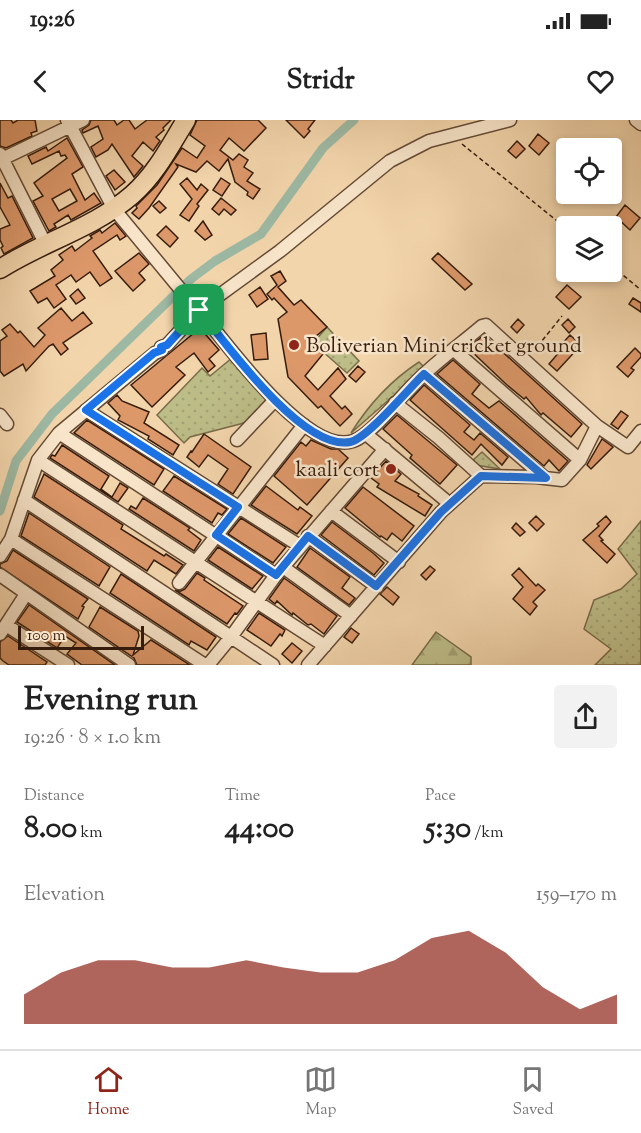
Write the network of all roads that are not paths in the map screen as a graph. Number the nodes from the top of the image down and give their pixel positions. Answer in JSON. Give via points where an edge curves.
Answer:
{"nodes":[{"id":1,"x":83,"y":120,"type":"edge"},
{"id":2,"x":186,"y":120,"type":"edge"},
{"id":3,"x":510,"y":120,"type":"edge"},
{"id":4,"x":636,"y":120,"type":"edge"},
{"id":5,"x":69,"y":123,"type":"edge"},
{"id":6,"x":641,"y":124,"type":"edge"},
{"id":7,"x":1,"y":157,"type":"edge"},
{"id":8,"x":114,"y":209,"type":"junction"},
{"id":9,"x":46,"y":245,"type":"junction"},
{"id":10,"x":0,"y":269,"type":"edge"},
{"id":11,"x":197,"y":309,"type":"junction"},
{"id":12,"x":454,"y":350,"type":"junction"},
{"id":13,"x":424,"y":374,"type":"junction"},
{"id":14,"x":275,"y":399,"type":"junction"},
{"id":15,"x":395,"y":403,"type":"junction"},
{"id":16,"x":86,"y":410,"type":"junction"},
{"id":17,"x":304,"y":425,"type":"junction"},
{"id":18,"x":597,"y":426,"type":"junction"},
{"id":19,"x":641,"y":431,"type":"edge"},
{"id":20,"x":59,"y":433,"type":"junction"},
{"id":21,"x":366,"y":434,"type":"junction"},
{"id":22,"x":237,"y":440,"type":"dead end"},
{"id":23,"x":385,"y":449,"type":"junction"},
{"id":24,"x":38,"y":460,"type":"junction"},
{"id":25,"x":580,"y":460,"type":"junction"},
{"id":26,"x":481,"y":476,"type":"junction"},
{"id":27,"x":546,"y":478,"type":"junction"},
{"id":28,"x":24,"y":500,"type":"junction"},
{"id":29,"x":450,"y":504,"type":"junction"},
{"id":30,"x":238,"y":507,"type":"junction"},
{"id":31,"x":331,"y":511,"type":"junction"},
{"id":32,"x":216,"y":535,"type":"junction"},
{"id":33,"x":11,"y":539,"type":"junction"},
{"id":34,"x":304,"y":541,"type":"junction"},
{"id":35,"x":0,"y":556,"type":"edge"},
{"id":36,"x":194,"y":562,"type":"junction"},
{"id":37,"x":399,"y":562,"type":"junction"},
{"id":38,"x":280,"y":571,"type":"junction"},
{"id":39,"x":0,"y":575,"type":"edge"},
{"id":40,"x":179,"y":583,"type":"dead end"},
{"id":41,"x":376,"y":586,"type":"junction"},
{"id":42,"x":27,"y":594,"type":"junction"},
{"id":43,"x":256,"y":602,"type":"junction"},
{"id":44,"x":351,"y":615,"type":"junction"},
{"id":45,"x":3,"y":630,"type":"edge"},
{"id":46,"x":231,"y":637,"type":"junction"},
{"id":47,"x":325,"y":646,"type":"junction"},
{"id":48,"x":68,"y":665,"type":"edge"},
{"id":49,"x":129,"y":665,"type":"edge"},
{"id":50,"x":206,"y":665,"type":"edge"},
{"id":51,"x":273,"y":665,"type":"edge"},
{"id":52,"x":308,"y":665,"type":"edge"}],
"edges":[{"from":1,"to":5,"type":"street"},
{"from":2,"to":8,"type":"highway","via":[[154,172]]},
{"from":3,"to":11,"type":"street","via":[[429,141],[390,161],[280,251]]},
{"from":4,"to":6,"type":"street"},
{"from":5,"to":7,"type":"street"},
{"from":5,"to":8,"type":"street"},
{"from":7,"to":9,"type":"street"},
{"from":8,"to":9,"type":"highway"},
{"from":8,"to":11,"type":"street"},
{"from":9,"to":10,"type":"highway"},
{"from":11,"to":14,"type":"street"},
{"from":11,"to":16,"type":"street","via":[[162,350]]},
{"from":12,"to":13,"type":"street"},
{"from":12,"to":18,"type":"street","via":[[486,325]]},
{"from":12,"to":25,"type":"street"},
{"from":13,"to":15,"type":"street"},
{"from":13,"to":27,"type":"street"},
{"from":14,"to":17,"type":"street"},
{"from":14,"to":22,"type":"street"},
{"from":15,"to":21,"type":"street"},
{"from":15,"to":26,"type":"street"},
{"from":16,"to":20,"type":"street"},
{"from":16,"to":30,"type":"street"},
{"from":17,"to":21,"type":"street","via":[[331,442],[351,442]]},
{"from":17,"to":30,"type":"street"},
{"from":18,"to":19,"type":"street","via":[[628,447]]},
{"from":18,"to":25,"type":"street"},
{"from":20,"to":24,"type":"street"},
{"from":20,"to":32,"type":"street"},
{"from":21,"to":23,"type":"street"},
{"from":23,"to":29,"type":"street"},
{"from":23,"to":31,"type":"street"},
{"from":24,"to":28,"type":"street"},
{"from":24,"to":36,"type":"street"},
{"from":25,"to":27,"type":"street","via":[[562,480]]},
{"from":26,"to":27,"type":"street"},
{"from":26,"to":29,"type":"street"},
{"from":28,"to":33,"type":"street"},
{"from":28,"to":46,"type":"street"},
{"from":29,"to":37,"type":"street"},
{"from":30,"to":32,"type":"street"},
{"from":30,"to":34,"type":"street"},
{"from":31,"to":34,"type":"street"},
{"from":31,"to":37,"type":"street"},
{"from":32,"to":36,"type":"street"},
{"from":32,"to":38,"type":"street"},
{"from":33,"to":35,"type":"street"},
{"from":33,"to":50,"type":"street"},
{"from":34,"to":38,"type":"street"},
{"from":34,"to":41,"type":"street"},
{"from":36,"to":40,"type":"street"},
{"from":36,"to":43,"type":"street"},
{"from":37,"to":41,"type":"street"},
{"from":38,"to":43,"type":"street"},
{"from":38,"to":44,"type":"street"},
{"from":39,"to":42,"type":"street"},
{"from":41,"to":44,"type":"street"},
{"from":42,"to":45,"type":"street"},
{"from":42,"to":49,"type":"street"},
{"from":43,"to":46,"type":"street"},
{"from":43,"to":47,"type":"street"},
{"from":44,"to":47,"type":"street"},
{"from":45,"to":48,"type":"street"},
{"from":46,"to":50,"type":"street"},
{"from":46,"to":51,"type":"street"},
{"from":47,"to":52,"type":"street"}]}
